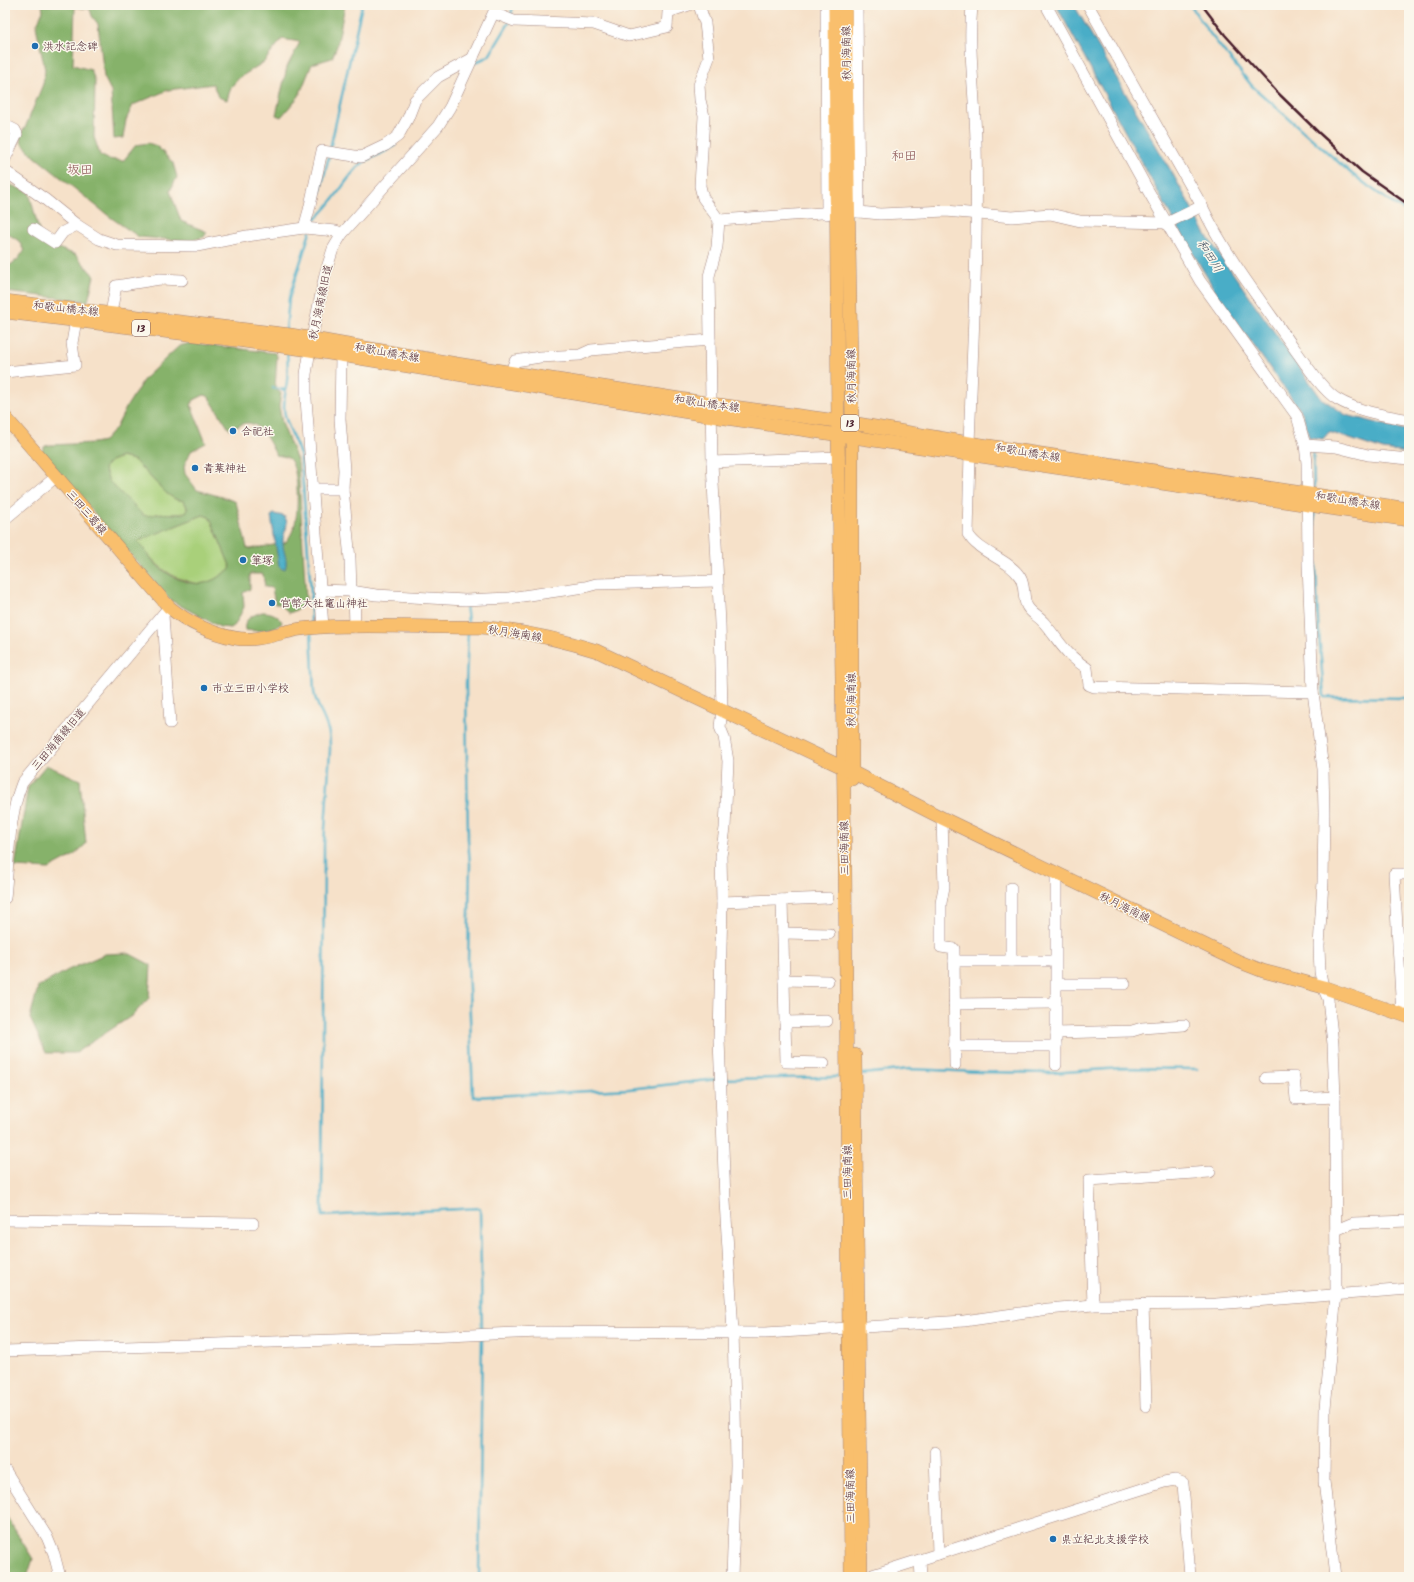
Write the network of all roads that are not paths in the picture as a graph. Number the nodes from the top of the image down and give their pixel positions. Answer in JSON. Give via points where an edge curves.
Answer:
{"nodes":[{"id":1,"x":689,"y":5,"type":"edge"},
{"id":2,"x":699,"y":5,"type":"edge"},
{"id":3,"x":826,"y":5,"type":"edge"},
{"id":4,"x":835,"y":5,"type":"edge"},
{"id":5,"x":845,"y":5,"type":"edge"},
{"id":6,"x":857,"y":5,"type":"edge"},
{"id":7,"x":972,"y":5,"type":"edge"},
{"id":8,"x":1046,"y":5,"type":"edge"},
{"id":9,"x":1088,"y":5,"type":"edge"},
{"id":10,"x":495,"y":9,"type":"edge"},
{"id":11,"x":841,"y":29,"type":"junction"},
{"id":12,"x":473,"y":58,"type":"junction"},
{"id":13,"x":5,"y":125,"type":"edge"},
{"id":14,"x":5,"y":159,"type":"edge"},
{"id":15,"x":5,"y":170,"type":"edge"},
{"id":16,"x":1200,"y":207,"type":"junction"},
{"id":17,"x":843,"y":213,"type":"junction"},
{"id":18,"x":975,"y":214,"type":"junction"},
{"id":19,"x":719,"y":220,"type":"junction"},
{"id":20,"x":1167,"y":222,"type":"junction"},
{"id":21,"x":77,"y":226,"type":"junction"},
{"id":22,"x":33,"y":228,"type":"dead end"},
{"id":23,"x":306,"y":228,"type":"junction"},
{"id":24,"x":342,"y":234,"type":"junction"},
{"id":25,"x":182,"y":280,"type":"dead end"},
{"id":26,"x":5,"y":301,"type":"edge"},
{"id":27,"x":5,"y":312,"type":"edge"},
{"id":28,"x":111,"y":313,"type":"junction"},
{"id":29,"x":76,"y":320,"type":"junction"},
{"id":30,"x":277,"y":340,"type":"junction"},
{"id":31,"x":710,"y":340,"type":"junction"},
{"id":32,"x":311,"y":344,"type":"junction"},
{"id":33,"x":341,"y":355,"type":"junction"},
{"id":34,"x":5,"y":372,"type":"edge"},
{"id":35,"x":512,"y":377,"type":"junction"},
{"id":36,"x":712,"y":410,"type":"junction"},
{"id":37,"x":5,"y":417,"type":"edge"},
{"id":38,"x":1409,"y":420,"type":"edge"},
{"id":39,"x":838,"y":428,"type":"junction"},
{"id":40,"x":852,"y":429,"type":"junction"},
{"id":41,"x":1305,"y":445,"type":"junction"},
{"id":42,"x":970,"y":448,"type":"junction"},
{"id":43,"x":840,"y":457,"type":"junction"},
{"id":44,"x":1409,"y":459,"type":"edge"},
{"id":45,"x":712,"y":462,"type":"junction"},
{"id":46,"x":56,"y":476,"type":"junction"},
{"id":47,"x":312,"y":489,"type":"junction"},
{"id":48,"x":343,"y":489,"type":"junction"},
{"id":49,"x":1307,"y":499,"type":"junction"},
{"id":50,"x":1409,"y":509,"type":"edge"},
{"id":51,"x":5,"y":519,"type":"edge"},
{"id":52,"x":1409,"y":520,"type":"edge"},
{"id":53,"x":717,"y":581,"type":"junction"},
{"id":54,"x":319,"y":590,"type":"junction"},
{"id":55,"x":353,"y":591,"type":"junction"},
{"id":56,"x":166,"y":611,"type":"junction"},
{"id":57,"x":355,"y":627,"type":"junction"},
{"id":58,"x":315,"y":628,"type":"junction"},
{"id":59,"x":1313,"y":692,"type":"junction"},
{"id":60,"x":722,"y":710,"type":"junction"},
{"id":61,"x":170,"y":723,"type":"dead end"},
{"id":62,"x":847,"y":770,"type":"junction"},
{"id":63,"x":942,"y":818,"type":"junction"},
{"id":64,"x":1056,"y":874,"type":"junction"},
{"id":65,"x":1409,"y":874,"type":"edge"},
{"id":66,"x":1011,"y":888,"type":"dead end"},
{"id":67,"x":5,"y":898,"type":"edge"},
{"id":68,"x":828,"y":898,"type":"dead end"},
{"id":69,"x":782,"y":900,"type":"junction"},
{"id":70,"x":722,"y":902,"type":"junction"},
{"id":71,"x":783,"y":933,"type":"junction"},
{"id":72,"x":829,"y":934,"type":"dead end"},
{"id":73,"x":954,"y":961,"type":"junction"},
{"id":74,"x":1011,"y":961,"type":"junction"},
{"id":75,"x":1055,"y":961,"type":"junction"},
{"id":76,"x":784,"y":980,"type":"junction"},
{"id":77,"x":828,"y":981,"type":"dead end"},
{"id":78,"x":1056,"y":984,"type":"junction"},
{"id":79,"x":1125,"y":984,"type":"dead end"},
{"id":80,"x":1324,"y":988,"type":"junction"},
{"id":81,"x":1056,"y":1003,"type":"junction"},
{"id":82,"x":954,"y":1004,"type":"junction"},
{"id":83,"x":1406,"y":1016,"type":"edge"},
{"id":84,"x":827,"y":1021,"type":"dead end"},
{"id":85,"x":785,"y":1022,"type":"junction"},
{"id":86,"x":1184,"y":1025,"type":"dead end"},
{"id":87,"x":1056,"y":1033,"type":"junction"},
{"id":88,"x":954,"y":1046,"type":"junction"},
{"id":89,"x":1056,"y":1046,"type":"junction"},
{"id":90,"x":824,"y":1063,"type":"dead end"},
{"id":91,"x":954,"y":1065,"type":"dead end"},
{"id":92,"x":1056,"y":1065,"type":"dead end"},
{"id":93,"x":1266,"y":1078,"type":"dead end"},
{"id":94,"x":1335,"y":1097,"type":"junction"},
{"id":95,"x":1210,"y":1172,"type":"dead end"},
{"id":96,"x":5,"y":1220,"type":"edge"},
{"id":97,"x":1409,"y":1221,"type":"edge"},
{"id":98,"x":254,"y":1223,"type":"dead end"},
{"id":99,"x":1336,"y":1230,"type":"junction"},
{"id":100,"x":1409,"y":1289,"type":"edge"},
{"id":101,"x":1336,"y":1294,"type":"junction"},
{"id":102,"x":1143,"y":1304,"type":"junction"},
{"id":103,"x":1093,"y":1305,"type":"junction"},
{"id":104,"x":854,"y":1328,"type":"junction"},
{"id":105,"x":733,"y":1332,"type":"junction"},
{"id":106,"x":5,"y":1351,"type":"edge"},
{"id":107,"x":1146,"y":1406,"type":"dead end"},
{"id":108,"x":935,"y":1452,"type":"dead end"},
{"id":109,"x":5,"y":1470,"type":"edge"},
{"id":110,"x":938,"y":1554,"type":"junction"},
{"id":111,"x":920,"y":1560,"type":"junction"},
{"id":112,"x":60,"y":1577,"type":"edge"},
{"id":113,"x":732,"y":1577,"type":"edge"},
{"id":114,"x":851,"y":1577,"type":"edge"},
{"id":115,"x":861,"y":1577,"type":"edge"},
{"id":116,"x":866,"y":1577,"type":"edge"},
{"id":117,"x":921,"y":1577,"type":"edge"},
{"id":118,"x":1190,"y":1577,"type":"edge"},
{"id":119,"x":1335,"y":1577,"type":"edge"}],
"edges":[{"from":1,"to":10,"type":"street","via":[[668,12],[667,27],[629,36],[594,24],[514,21]]},
{"from":2,"to":19,"type":"street","via":[[706,23],[709,58],[699,85],[704,116],[700,186],[703,198]]},
{"from":3,"to":17,"type":"street"},
{"from":4,"to":11,"type":"main road","name":"秋月海南線"},
{"from":5,"to":11,"type":"main road","name":"秋月海南線"},
{"from":6,"to":17,"type":"street"},
{"from":7,"to":18,"type":"street","via":[[970,31],[976,140]]},
{"from":8,"to":20,"type":"street"},
{"from":9,"to":16,"type":"street"},
{"from":10,"to":12,"type":"street","name":"秋月海南線旧道"},
{"from":11,"to":17,"type":"main road","name":"秋月海南線"},
{"from":12,"to":23,"type":"street","via":[[438,77],[415,100],[398,136],[386,145],[361,157],[322,151]]},
{"from":12,"to":24,"type":"street","name":"秋月海南線旧道","via":[[438,126]]},
{"from":13,"to":14,"type":"street","via":[[17,134]]},
{"from":15,"to":21,"type":"street"},
{"from":16,"to":20,"type":"street"},
{"from":16,"to":38,"type":"street","via":[[1272,317],[1316,378],[1335,398],[1361,410]]},
{"from":17,"to":18,"type":"street","via":[[946,211]]},
{"from":17,"to":19,"type":"street"},
{"from":17,"to":39,"type":"main road","name":"秋月海南線"},
{"from":17,"to":40,"type":"main road","name":"秋月海南線"},
{"from":18,"to":20,"type":"street","via":[[1012,217],[1050,214],[1080,221]]},
{"from":18,"to":42,"type":"street"},
{"from":19,"to":31,"type":"street","via":[[717,247],[709,276]]},
{"from":20,"to":41,"type":"street","via":[[1200,281],[1297,416]]},
{"from":21,"to":22,"type":"street","via":[[63,232],[55,243]]},
{"from":21,"to":23,"type":"street","via":[[117,245],[197,246]]},
{"from":23,"to":24,"type":"street"},
{"from":24,"to":32,"type":"street","name":"秋月海南線旧道","via":[[333,249],[325,274]]},
{"from":25,"to":28,"type":"street","via":[[160,279],[116,286]]},
{"from":26,"to":28,"type":"main road","name":"和歌山橋本線","number":"13"},
{"from":27,"to":29,"type":"main road","name":"和歌山橋本線","number":"13"},
{"from":28,"to":30,"type":"main road","name":"和歌山橋本線","number":"13"},
{"from":29,"to":30,"type":"main road","name":"和歌山橋本線","number":"13"},
{"from":29,"to":34,"type":"street","via":[[72,343],[75,365]]},
{"from":30,"to":32,"type":"main road","name":"和歌山橋本線","number":"13"},
{"from":31,"to":35,"type":"street","via":[[591,350],[580,355],[516,361]]},
{"from":31,"to":36,"type":"street"},
{"from":32,"to":33,"type":"main road","name":"和歌山橋本線","number":"13"},
{"from":32,"to":35,"type":"main road","name":"和歌山橋本線","number":"13","via":[[450,363]]},
{"from":32,"to":47,"type":"street","name":"秋月海南線旧道","via":[[306,374],[306,399]]},
{"from":33,"to":35,"type":"main road","name":"和歌山橋本線","number":"13"},
{"from":33,"to":48,"type":"street"},
{"from":35,"to":36,"type":"main road","name":"和歌山橋本線","number":"13"},
{"from":36,"to":39,"type":"main road","name":"和歌山橋本線","number":"13"},
{"from":36,"to":45,"type":"street"},
{"from":37,"to":46,"type":"main road","name":"三田三葛線"},
{"from":39,"to":40,"type":"main road","name":"和歌山橋本線","number":"13"},
{"from":39,"to":43,"type":"main road","name":"秋月海南線"},
{"from":40,"to":42,"type":"main road","name":"和歌山橋本線","number":"13"},
{"from":40,"to":62,"type":"main road","name":"秋月海南線"},
{"from":41,"to":44,"type":"street","via":[[1336,447],[1368,455]]},
{"from":41,"to":49,"type":"street"},
{"from":42,"to":49,"type":"main road","name":"和歌山橋本線","number":"13"},
{"from":42,"to":59,"type":"street","via":[[968,534],[972,541],[1020,576],[1026,604],[1032,613],[1044,622],[1072,659],[1086,668],[1089,685]]},
{"from":43,"to":45,"type":"street"},
{"from":43,"to":62,"type":"main road","name":"秋月海南線"},
{"from":45,"to":53,"type":"street"},
{"from":46,"to":51,"type":"street"},
{"from":46,"to":56,"type":"main road","name":"三田三葛線"},
{"from":47,"to":48,"type":"street"},
{"from":47,"to":54,"type":"street","name":"秋月海南線旧道"},
{"from":48,"to":55,"type":"street"},
{"from":49,"to":50,"type":"main road","name":"和歌山橋本線","number":"13"},
{"from":49,"to":52,"type":"main road","name":"和歌山橋本線","number":"13"},
{"from":49,"to":59,"type":"street"},
{"from":53,"to":55,"type":"street","via":[[596,584],[509,598],[464,600],[376,595]]},
{"from":53,"to":60,"type":"street"},
{"from":54,"to":55,"type":"street"},
{"from":54,"to":58,"type":"street","name":"秋月海南線旧道"},
{"from":55,"to":57,"type":"street"},
{"from":56,"to":58,"type":"main road","name":"秋月海南線","via":[[222,635],[248,640]]},
{"from":56,"to":61,"type":"street"},
{"from":56,"to":67,"type":"street","name":"三田海南線旧道","via":[[22,783],[16,798]]},
{"from":57,"to":58,"type":"main road","name":"秋月海南線"},
{"from":57,"to":60,"type":"main road","name":"秋月海南線","via":[[481,627],[560,640],[597,651]]},
{"from":59,"to":80,"type":"street","via":[[1323,770],[1323,882],[1319,946],[1320,972]]},
{"from":60,"to":62,"type":"main road","name":"秋月海南線"},
{"from":60,"to":70,"type":"street","via":[[720,728],[728,761],[721,856]]},
{"from":62,"to":63,"type":"main road","name":"秋月海南線"},
{"from":62,"to":104,"type":"main road","name":"三田海南線","via":[[845,865]]},
{"from":63,"to":64,"type":"main road","name":"秋月海南線"},
{"from":63,"to":73,"type":"street","via":[[944,887],[941,903],[941,947],[954,949]]},
{"from":64,"to":75,"type":"street"},
{"from":64,"to":80,"type":"main road","name":"秋月海南線","via":[[1240,962]]},
{"from":65,"to":83,"type":"street","via":[[1394,874]]},
{"from":66,"to":74,"type":"street"},
{"from":68,"to":69,"type":"street"},
{"from":69,"to":70,"type":"street"},
{"from":69,"to":71,"type":"street"},
{"from":70,"to":105,"type":"street","via":[[719,1039]]},
{"from":71,"to":72,"type":"street"},
{"from":71,"to":76,"type":"street"},
{"from":73,"to":74,"type":"street"},
{"from":73,"to":82,"type":"street"},
{"from":74,"to":75,"type":"street"},
{"from":75,"to":78,"type":"street"},
{"from":76,"to":77,"type":"street"},
{"from":76,"to":85,"type":"street"},
{"from":78,"to":79,"type":"street"},
{"from":78,"to":81,"type":"street"},
{"from":80,"to":83,"type":"main road","name":"秋月海南線"},
{"from":80,"to":94,"type":"street","via":[[1328,999],[1333,1044]]},
{"from":81,"to":82,"type":"street"},
{"from":81,"to":87,"type":"street"},
{"from":82,"to":88,"type":"street"},
{"from":84,"to":85,"type":"street"},
{"from":85,"to":90,"type":"street","via":[[786,1062]]},
{"from":86,"to":87,"type":"street","via":[[1132,1031]]},
{"from":87,"to":89,"type":"street"},
{"from":88,"to":89,"type":"street"},
{"from":88,"to":91,"type":"street"},
{"from":89,"to":92,"type":"street"},
{"from":93,"to":94,"type":"street","via":[[1294,1077],[1296,1099]]},
{"from":94,"to":99,"type":"street"},
{"from":95,"to":103,"type":"street","via":[[1089,1180]]},
{"from":96,"to":98,"type":"street"},
{"from":97,"to":99,"type":"street","via":[[1353,1223]]},
{"from":99,"to":101,"type":"street"},
{"from":100,"to":101,"type":"street"},
{"from":101,"to":102,"type":"street","via":[[1216,1304]]},
{"from":101,"to":119,"type":"street","via":[[1325,1408],[1324,1481]]},
{"from":102,"to":103,"type":"street"},
{"from":102,"to":107,"type":"street"},
{"from":103,"to":104,"type":"street","via":[[964,1320]]},
{"from":104,"to":105,"type":"street","via":[[765,1333]]},
{"from":104,"to":114,"type":"main road","name":"三田海南線"},
{"from":104,"to":115,"type":"main road","name":"三田海南線"},
{"from":105,"to":106,"type":"street","via":[[540,1332]]},
{"from":105,"to":113,"type":"street","via":[[736,1466]]},
{"from":108,"to":110,"type":"street"},
{"from":109,"to":112,"type":"street","via":[[47,1537]]},
{"from":110,"to":111,"type":"street"},
{"from":110,"to":118,"type":"street","via":[[1175,1480],[1183,1484]]},
{"from":111,"to":116,"type":"street"},
{"from":111,"to":117,"type":"street"}]}
